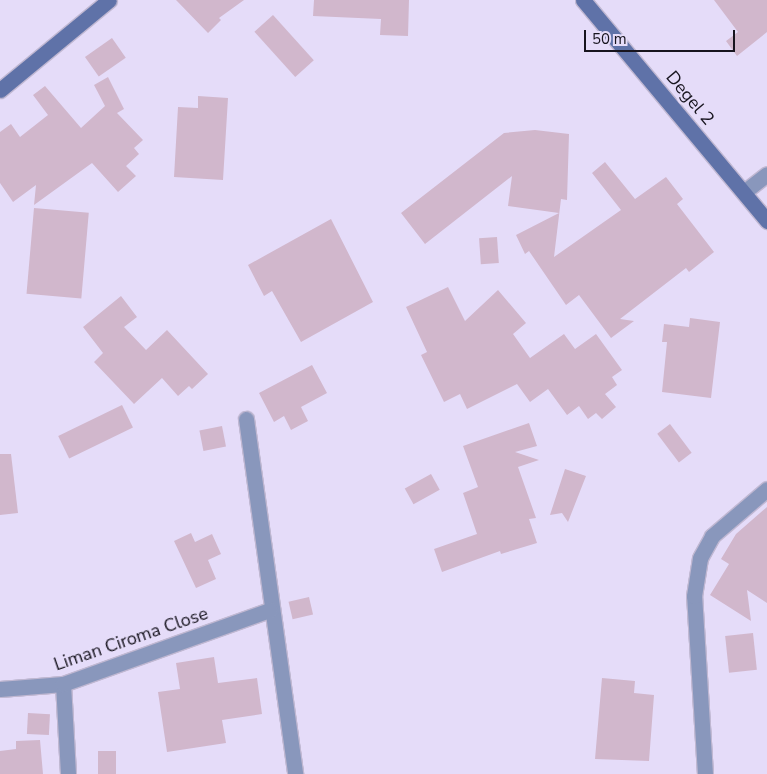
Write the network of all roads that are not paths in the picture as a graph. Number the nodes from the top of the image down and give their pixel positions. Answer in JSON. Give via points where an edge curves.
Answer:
{"nodes":[{"id":1,"x":109,"y":0,"type":"edge"},
{"id":2,"x":584,"y":0,"type":"edge"},
{"id":3,"x":0,"y":90,"type":"edge"},
{"id":4,"x":767,"y":174,"type":"edge"},
{"id":5,"x":744,"y":192,"type":"junction"},
{"id":6,"x":767,"y":222,"type":"edge"},
{"id":7,"x":246,"y":420,"type":"dead end"},
{"id":8,"x":767,"y":489,"type":"edge"},
{"id":9,"x":270,"y":610,"type":"junction"},
{"id":10,"x":63,"y":684,"type":"junction"},
{"id":11,"x":0,"y":689,"type":"edge"},
{"id":12,"x":68,"y":774,"type":"edge"},
{"id":13,"x":295,"y":774,"type":"edge"},
{"id":14,"x":705,"y":774,"type":"edge"}],
"edges":[{"from":1,"to":3,"type":"street"},
{"from":2,"to":5,"type":"street","name":"Degel 2"},
{"from":4,"to":5,"type":"street"},
{"from":5,"to":6,"type":"street","name":"Degel 2"},
{"from":7,"to":9,"type":"street"},
{"from":8,"to":14,"type":"street","via":[[712,536],[700,558],[694,596]]},
{"from":9,"to":10,"type":"street","name":"Liman Ciroma Close"},
{"from":9,"to":13,"type":"street"},
{"from":10,"to":11,"type":"street","name":"Liman Ciroma Close"},
{"from":10,"to":12,"type":"street"}]}
